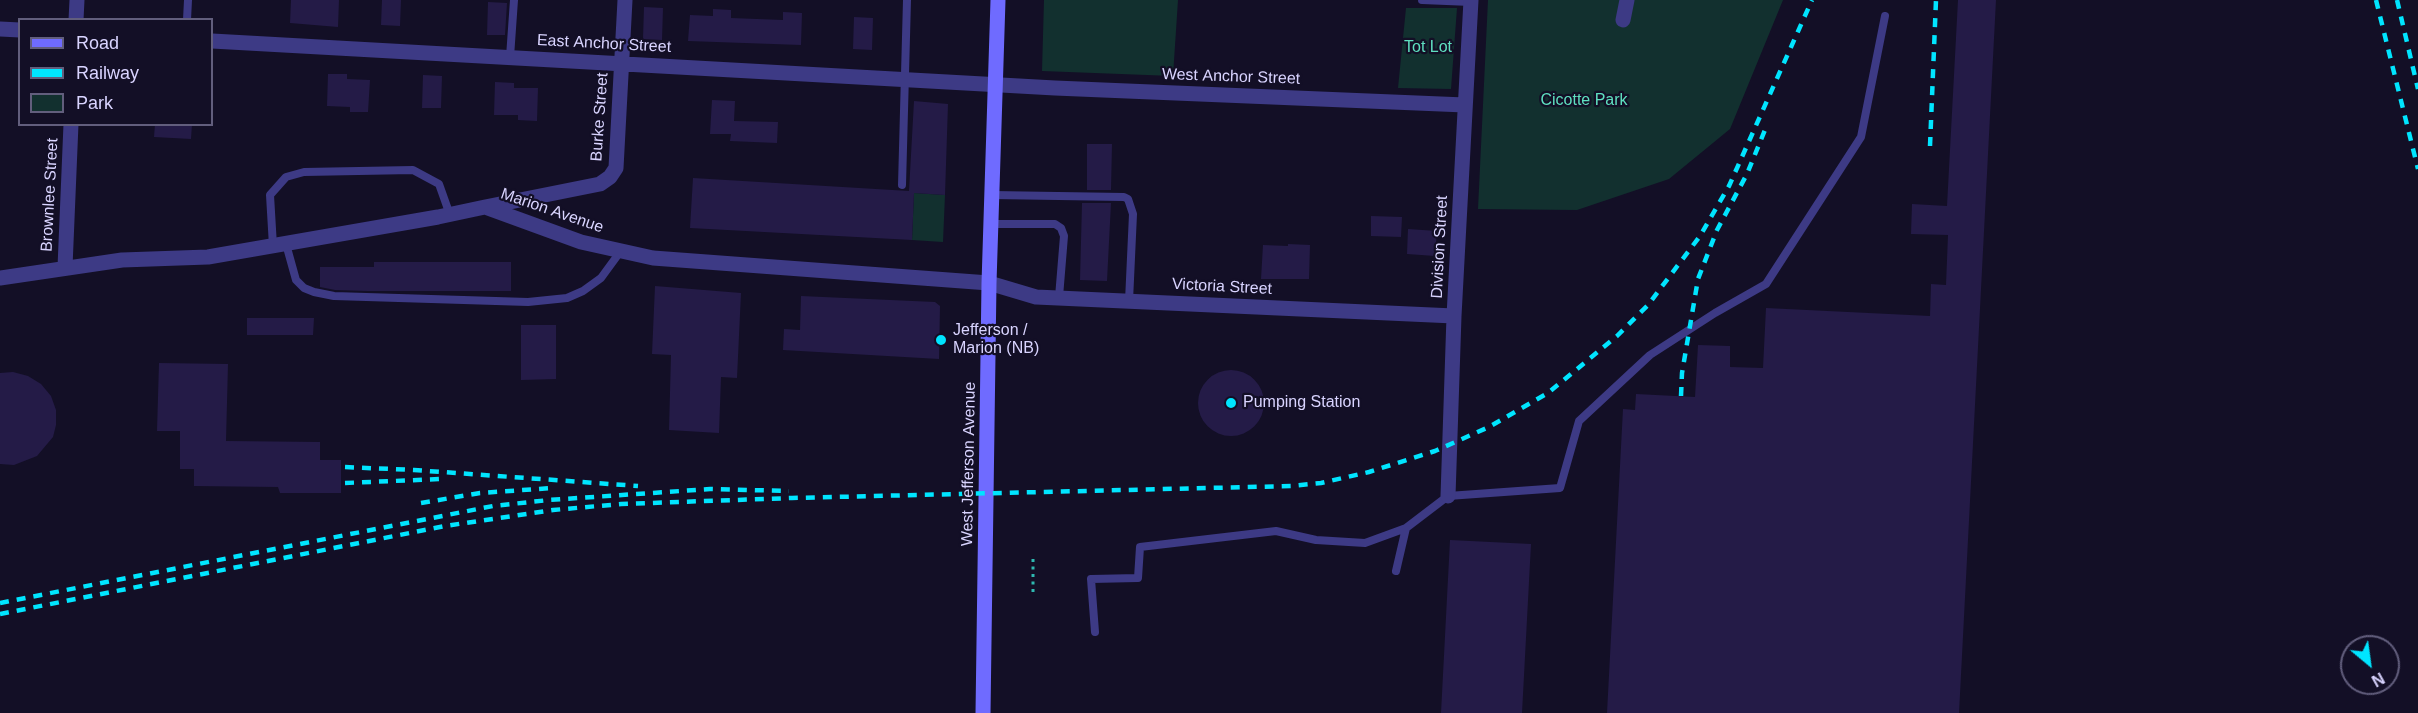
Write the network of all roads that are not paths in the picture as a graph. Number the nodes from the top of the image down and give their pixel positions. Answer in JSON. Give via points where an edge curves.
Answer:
{"nodes":[{"id":1,"x":77,"y":0,"type":"edge"},
{"id":2,"x":188,"y":0,"type":"edge"},
{"id":3,"x":514,"y":0,"type":"edge"},
{"id":4,"x":625,"y":0,"type":"edge"},
{"id":5,"x":907,"y":0,"type":"edge"},
{"id":6,"x":998,"y":0,"type":"edge"},
{"id":7,"x":1422,"y":0,"type":"edge"},
{"id":8,"x":1627,"y":0,"type":"edge"},
{"id":9,"x":1471,"y":1,"type":"edge"},
{"id":10,"x":1885,"y":16,"type":"dead end"},
{"id":11,"x":76,"y":18,"type":"edge"},
{"id":12,"x":187,"y":18,"type":"edge"},
{"id":13,"x":1623,"y":20,"type":"dead end"},
{"id":14,"x":0,"y":29,"type":"edge"},
{"id":15,"x":18,"y":30,"type":"edge"},
{"id":16,"x":213,"y":41,"type":"edge"},
{"id":17,"x":510,"y":57,"type":"junction"},
{"id":18,"x":622,"y":63,"type":"junction"},
{"id":19,"x":904,"y":78,"type":"junction"},
{"id":20,"x":995,"y":84,"type":"junction"},
{"id":21,"x":1465,"y":105,"type":"junction"},
{"id":22,"x":71,"y":126,"type":"edge"},
{"id":23,"x":902,"y":185,"type":"dead end"},
{"id":24,"x":992,"y":195,"type":"junction"},
{"id":25,"x":485,"y":207,"type":"junction"},
{"id":26,"x":450,"y":215,"type":"junction"},
{"id":27,"x":991,"y":224,"type":"junction"},
{"id":28,"x":280,"y":245,"type":"junction"},
{"id":29,"x":620,"y":252,"type":"junction"},
{"id":30,"x":65,"y":267,"type":"junction"},
{"id":31,"x":0,"y":278,"type":"edge"},
{"id":32,"x":989,"y":283,"type":"junction"},
{"id":33,"x":1059,"y":297,"type":"junction"},
{"id":34,"x":1129,"y":301,"type":"junction"},
{"id":35,"x":1454,"y":316,"type":"junction"},
{"id":36,"x":1448,"y":496,"type":"junction"},
{"id":37,"x":1406,"y":528,"type":"junction"},
{"id":38,"x":1396,"y":571,"type":"dead end"},
{"id":39,"x":1095,"y":632,"type":"dead end"},
{"id":40,"x":983,"y":713,"type":"edge"}],
"edges":[{"from":1,"to":11,"type":"street"},
{"from":2,"to":12,"type":"lane"},
{"from":3,"to":17,"type":"lane"},
{"from":4,"to":18,"type":"street","name":"Burke Street"},
{"from":5,"to":19,"type":"lane"},
{"from":6,"to":20,"type":"main road","name":"West Jefferson Avenue"},
{"from":7,"to":9,"type":"lane"},
{"from":8,"to":13,"type":"street"},
{"from":9,"to":21,"type":"street","name":"Division Street"},
{"from":10,"to":36,"type":"lane","via":[[1861,137],[1766,285],[1650,355],[1579,421],[1560,488]]},
{"from":14,"to":15,"type":"street"},
{"from":16,"to":17,"type":"street","name":"East Anchor Street"},
{"from":17,"to":18,"type":"street","name":"East Anchor Street"},
{"from":18,"to":19,"type":"street","name":"East Anchor Street"},
{"from":18,"to":25,"type":"street","name":"Burke Street","via":[[616,168],[610,177],[600,184]]},
{"from":19,"to":20,"type":"street","name":"East Anchor Street"},
{"from":19,"to":23,"type":"lane"},
{"from":20,"to":21,"type":"street","name":"West Anchor Street"},
{"from":20,"to":24,"type":"main road","name":"West Jefferson Avenue"},
{"from":21,"to":35,"type":"street","name":"Division Street"},
{"from":22,"to":30,"type":"street","name":"Brownlee Street"},
{"from":24,"to":27,"type":"main road","name":"West Jefferson Avenue"},
{"from":24,"to":34,"type":"lane","via":[[1128,199],[1133,214]]},
{"from":25,"to":26,"type":"street","name":"Marion Avenue"},
{"from":25,"to":29,"type":"street","name":"Marion Avenue","via":[[550,232]]},
{"from":26,"to":28,"type":"street","name":"Marion Avenue"},
{"from":26,"to":28,"type":"lane","via":[[440,184],[412,170],[304,171],[286,177],[270,195]]},
{"from":27,"to":32,"type":"main road","name":"West Jefferson Avenue"},
{"from":27,"to":33,"type":"lane","via":[[1055,224],[1061,228],[1064,236]]},
{"from":28,"to":29,"type":"lane","via":[[296,280],[314,292],[334,296],[528,302],[583,291],[602,278]]},
{"from":28,"to":30,"type":"street","name":"Marion Avenue","via":[[208,257],[122,260]]},
{"from":29,"to":32,"type":"street","name":"Marion Avenue","via":[[696,263]]},
{"from":30,"to":31,"type":"street","name":"Marion Avenue"},
{"from":32,"to":33,"type":"street","name":"Victoria Street","via":[[1036,297]]},
{"from":32,"to":40,"type":"main road","name":"West Jefferson Avenue"},
{"from":33,"to":34,"type":"street","name":"Victoria Street"},
{"from":34,"to":35,"type":"street","name":"Victoria Street"},
{"from":35,"to":36,"type":"street","name":"Division Street"},
{"from":36,"to":37,"type":"lane"},
{"from":37,"to":38,"type":"lane"},
{"from":37,"to":39,"type":"lane","via":[[1365,543],[1316,540],[1276,531],[1140,547],[1137,578],[1091,579]]}]}
